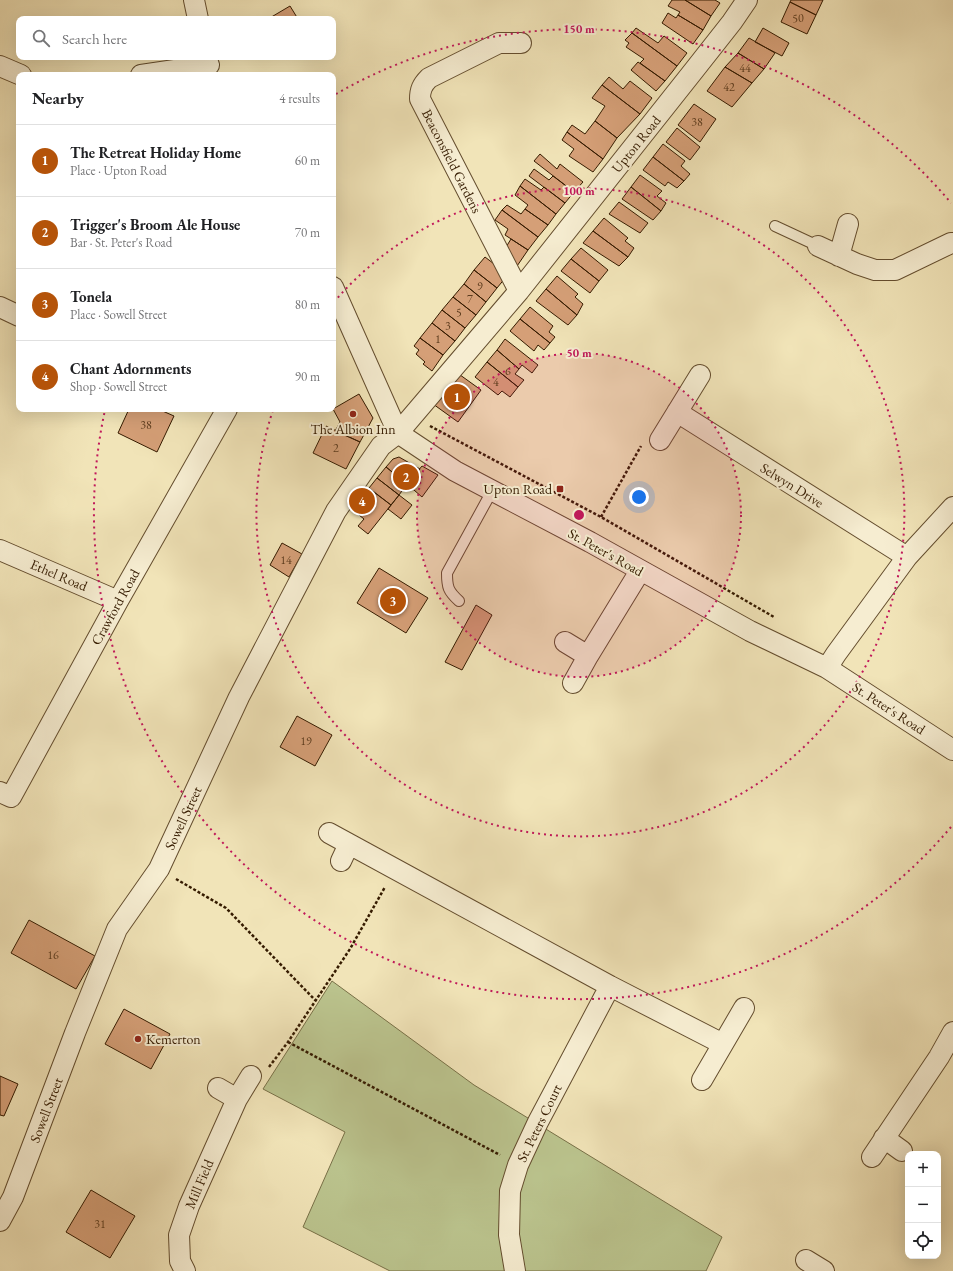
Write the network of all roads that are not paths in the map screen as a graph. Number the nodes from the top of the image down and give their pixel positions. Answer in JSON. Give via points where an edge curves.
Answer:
{"nodes":[{"id":1,"x":194,"y":0,"type":"edge"},
{"id":2,"x":747,"y":0,"type":"edge"},
{"id":3,"x":197,"y":16,"type":"edge"},
{"id":4,"x":521,"y":43,"type":"dead end"},
{"id":5,"x":0,"y":66,"type":"edge"},
{"id":6,"x":210,"y":66,"type":"edge"},
{"id":7,"x":164,"y":72,"type":"edge"},
{"id":8,"x":16,"y":73,"type":"edge"},
{"id":9,"x":848,"y":224,"type":"dead end"},
{"id":10,"x":775,"y":226,"type":"dead end"},
{"id":11,"x":953,"y":243,"type":"edge"},
{"id":12,"x":818,"y":246,"type":"joint"},
{"id":13,"x":839,"y":256,"type":"junction"},
{"id":14,"x":519,"y":291,"type":"junction"},
{"id":15,"x":336,"y":294,"type":"edge"},
{"id":16,"x":0,"y":307,"type":"edge"},
{"id":17,"x":16,"y":315,"type":"edge"},
{"id":18,"x":700,"y":375,"type":"dead end"},
{"id":19,"x":225,"y":412,"type":"edge"},
{"id":20,"x":677,"y":412,"type":"junction"},
{"id":21,"x":398,"y":433,"type":"junction"},
{"id":22,"x":660,"y":440,"type":"road end"},
{"id":23,"x":492,"y":491,"type":"junction"},
{"id":24,"x":953,"y":507,"type":"edge"},
{"id":25,"x":0,"y":550,"type":"edge"},
{"id":26,"x":907,"y":557,"type":"junction"},
{"id":27,"x":640,"y":571,"type":"junction"},
{"id":28,"x":118,"y":601,"type":"junction"},
{"id":29,"x":459,"y":601,"type":"dead end"},
{"id":30,"x":565,"y":642,"type":"dead end"},
{"id":31,"x":588,"y":656,"type":"junction"},
{"id":32,"x":827,"y":668,"type":"junction"},
{"id":33,"x":573,"y":683,"type":"dead end"},
{"id":34,"x":953,"y":750,"type":"edge"},
{"id":35,"x":0,"y":792,"type":"edge"},
{"id":36,"x":330,"y":833,"type":"dead end"},
{"id":37,"x":610,"y":986,"type":"junction"},
{"id":38,"x":744,"y":1008,"type":"dead end"},
{"id":39,"x":953,"y":1032,"type":"edge"},
{"id":40,"x":723,"y":1044,"type":"junction"},
{"id":41,"x":946,"y":1061,"type":"edge"},
{"id":42,"x":251,"y":1076,"type":"road end"},
{"id":43,"x":702,"y":1080,"type":"dead end"},
{"id":44,"x":218,"y":1088,"type":"dead end"},
{"id":45,"x":237,"y":1099,"type":"junction"},
{"id":46,"x":884,"y":1138,"type":"junction"},
{"id":47,"x":902,"y":1151,"type":"dead end"},
{"id":48,"x":872,"y":1158,"type":"dead end"},
{"id":49,"x":0,"y":1221,"type":"edge"},
{"id":50,"x":806,"y":1260,"type":"dead end"},
{"id":51,"x":185,"y":1271,"type":"edge"},
{"id":52,"x":515,"y":1271,"type":"edge"},
{"id":53,"x":824,"y":1271,"type":"edge"}],
"edges":[{"from":1,"to":3,"type":"street"},
{"from":2,"to":14,"type":"street","name":"Upton Road","via":[[714,46]]},
{"from":4,"to":14,"type":"street","name":"Beaconsfield Gardens","via":[[499,43],[429,78],[420,90],[420,99]]},
{"from":5,"to":8,"type":"street"},
{"from":6,"to":7,"type":"street"},
{"from":9,"to":13,"type":"street"},
{"from":10,"to":12,"type":"lane"},
{"from":11,"to":13,"type":"street","via":[[895,270],[876,270]]},
{"from":12,"to":13,"type":"street"},
{"from":14,"to":21,"type":"street","name":"Upton Road"},
{"from":15,"to":21,"type":"street"},
{"from":16,"to":17,"type":"street"},
{"from":18,"to":20,"type":"street"},
{"from":19,"to":28,"type":"street","name":"Crawford Road"},
{"from":20,"to":22,"type":"street"},
{"from":20,"to":26,"type":"street","name":"Selwyn Drive"},
{"from":21,"to":23,"type":"street","name":"St. Peter's Road","via":[[455,471]]},
{"from":21,"to":49,"type":"street","name":"Sowell Street","via":[[381,446],[336,511],[239,697],[158,869],[118,929],[13,1197]]},
{"from":23,"to":27,"type":"street","name":"St. Peter's Road"},
{"from":23,"to":29,"type":"lane","via":[[447,573],[447,586]]},
{"from":24,"to":26,"type":"street"},
{"from":25,"to":28,"type":"street","name":"Ethel Road"},
{"from":26,"to":32,"type":"street"},
{"from":27,"to":31,"type":"street"},
{"from":27,"to":32,"type":"street","name":"St. Peter's Road"},
{"from":28,"to":35,"type":"street","name":"Crawford Road","via":[[11,796]]},
{"from":30,"to":31,"type":"street"},
{"from":31,"to":33,"type":"street"},
{"from":32,"to":34,"type":"street","name":"St. Peter's Road"},
{"from":36,"to":37,"type":"street","via":[[345,852],[396,869]]},
{"from":37,"to":40,"type":"street"},
{"from":37,"to":52,"type":"street","name":"St. Peters Court","via":[[518,1165],[510,1191],[509,1235]]},
{"from":38,"to":40,"type":"street"},
{"from":39,"to":41,"type":"street"},
{"from":40,"to":43,"type":"street"},
{"from":41,"to":46,"type":"street"},
{"from":42,"to":45,"type":"street","name":"Mill Field"},
{"from":44,"to":45,"type":"street"},
{"from":45,"to":51,"type":"street","name":"Mill Field","via":[[178,1235],[180,1261]]},
{"from":46,"to":47,"type":"street"},
{"from":46,"to":48,"type":"street"},
{"from":50,"to":53,"type":"street"}]}
